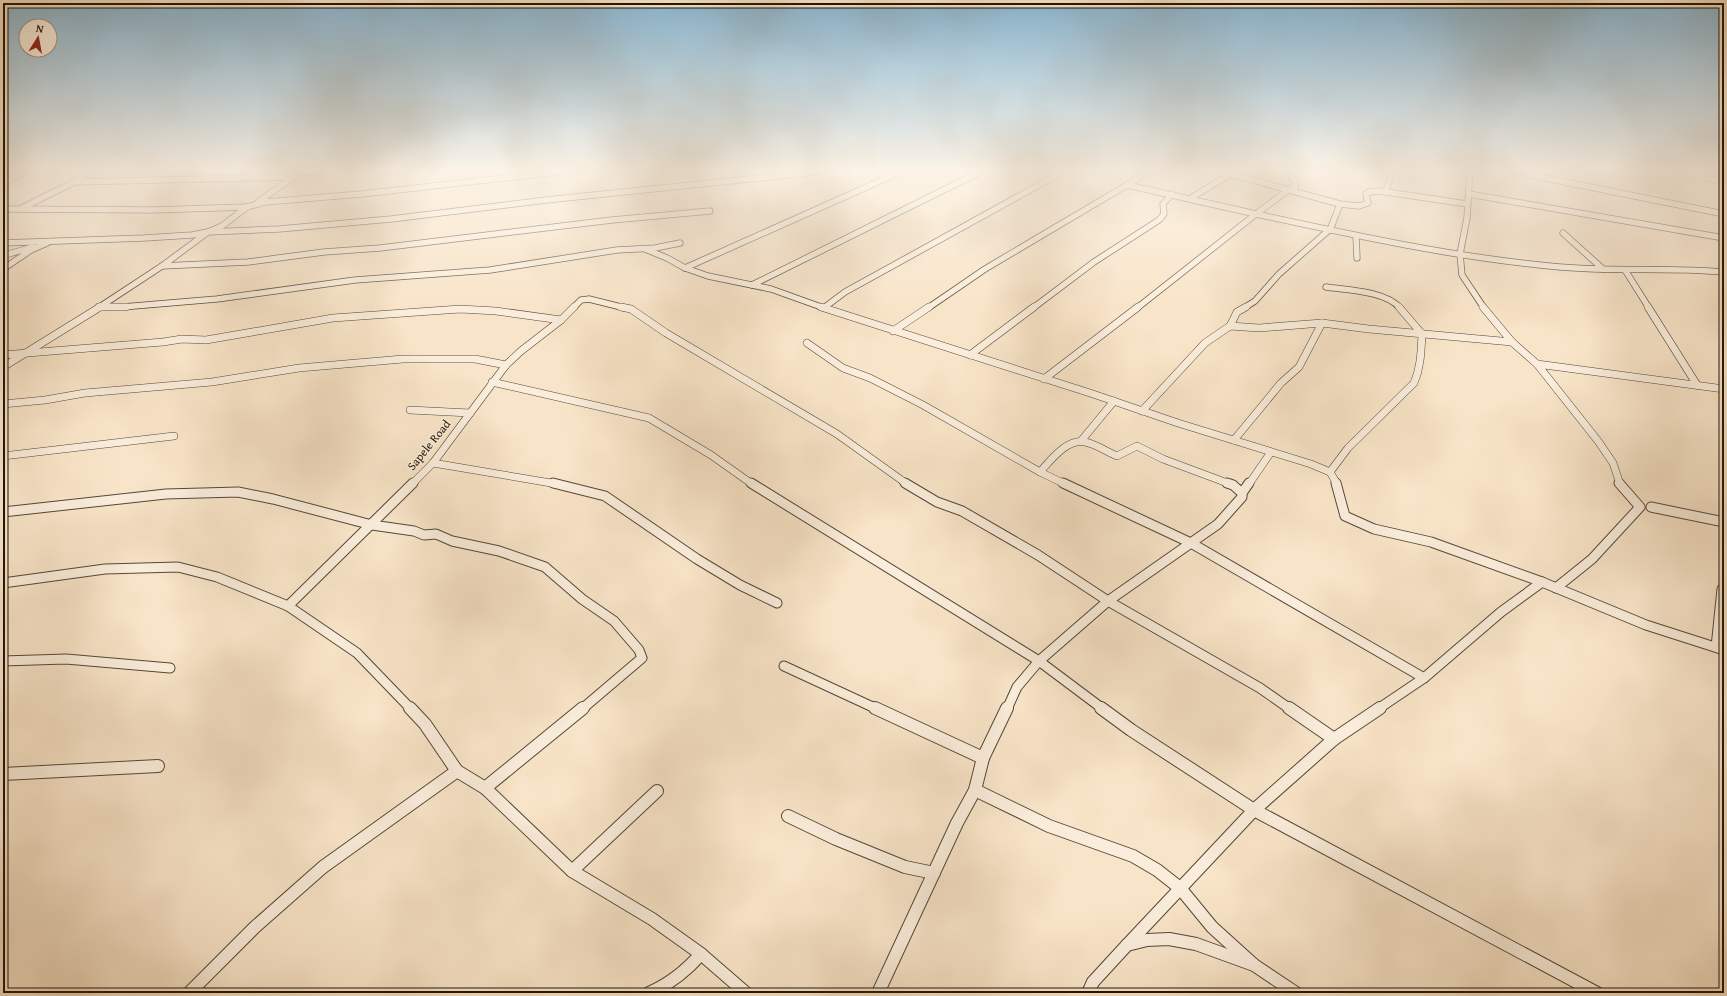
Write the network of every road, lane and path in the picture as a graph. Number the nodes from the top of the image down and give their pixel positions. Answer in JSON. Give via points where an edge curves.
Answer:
{"nodes":[{"id":1,"x":236,"y":215,"type":"edge"},
{"id":2,"x":420,"y":215,"type":"edge"},
{"id":3,"x":661,"y":215,"type":"edge"},
{"id":4,"x":804,"y":215,"type":"edge"},
{"id":5,"x":892,"y":215,"type":"edge"},
{"id":6,"x":984,"y":215,"type":"edge"},
{"id":7,"x":1075,"y":215,"type":"edge"},
{"id":8,"x":1163,"y":215,"type":"edge"},
{"id":9,"x":1254,"y":215,"type":"edge"},
{"id":10,"x":1263,"y":215,"type":"edge"},
{"id":11,"x":1336,"y":215,"type":"edge"},
{"id":12,"x":1467,"y":215,"type":"edge"},
{"id":13,"x":1593,"y":215,"type":"edge"},
{"id":14,"x":1330,"y":230,"type":"junction"},
{"id":15,"x":208,"y":232,"type":"junction"},
{"id":16,"x":1563,"y":233,"type":"dead end"},
{"id":17,"x":1356,"y":236,"type":"junction"},
{"id":18,"x":1724,"y":238,"type":"edge"},
{"id":19,"x":53,"y":241,"type":"junction"},
{"id":20,"x":3,"y":243,"type":"edge"},
{"id":21,"x":680,"y":243,"type":"dead end"},
{"id":22,"x":645,"y":249,"type":"junction"},
{"id":23,"x":5,"y":254,"type":"dead end"},
{"id":24,"x":1460,"y":254,"type":"junction"},
{"id":25,"x":1357,"y":258,"type":"dead end"},
{"id":26,"x":162,"y":266,"type":"junction"},
{"id":27,"x":1724,"y":267,"type":"edge"},
{"id":28,"x":685,"y":268,"type":"junction"},
{"id":29,"x":3,"y":269,"type":"edge"},
{"id":30,"x":1603,"y":269,"type":"junction"},
{"id":31,"x":1625,"y":270,"type":"junction"},
{"id":32,"x":1717,"y":271,"type":"junction"},
{"id":33,"x":1724,"y":272,"type":"edge"},
{"id":34,"x":752,"y":285,"type":"junction"},
{"id":35,"x":1326,"y":286,"type":"dead end"},
{"id":36,"x":100,"y":307,"type":"junction"},
{"id":37,"x":824,"y":308,"type":"junction"},
{"id":38,"x":561,"y":320,"type":"junction"},
{"id":39,"x":1322,"y":323,"type":"junction"},
{"id":40,"x":1230,"y":326,"type":"junction"},
{"id":41,"x":893,"y":331,"type":"junction"},
{"id":42,"x":1422,"y":334,"type":"junction"},
{"id":43,"x":1512,"y":342,"type":"junction"},
{"id":44,"x":807,"y":343,"type":"dead end"},
{"id":45,"x":23,"y":353,"type":"junction"},
{"id":46,"x":3,"y":355,"type":"edge"},
{"id":47,"x":970,"y":355,"type":"junction"},
{"id":48,"x":1537,"y":364,"type":"junction"},
{"id":49,"x":506,"y":365,"type":"junction"},
{"id":50,"x":3,"y":366,"type":"edge"},
{"id":51,"x":1044,"y":378,"type":"junction"},
{"id":52,"x":492,"y":382,"type":"junction"},
{"id":53,"x":1697,"y":384,"type":"junction"},
{"id":54,"x":1724,"y":389,"type":"edge"},
{"id":55,"x":1114,"y":401,"type":"junction"},
{"id":56,"x":3,"y":404,"type":"edge"},
{"id":57,"x":410,"y":410,"type":"dead end"},
{"id":58,"x":1142,"y":411,"type":"junction"},
{"id":59,"x":470,"y":413,"type":"junction"},
{"id":60,"x":174,"y":436,"type":"dead end"},
{"id":61,"x":1234,"y":440,"type":"junction"},
{"id":62,"x":1081,"y":441,"type":"junction"},
{"id":63,"x":1271,"y":452,"type":"junction"},
{"id":64,"x":3,"y":456,"type":"edge"},
{"id":65,"x":433,"y":463,"type":"junction"},
{"id":66,"x":1040,"y":472,"type":"junction"},
{"id":67,"x":1330,"y":472,"type":"junction"},
{"id":68,"x":1242,"y":492,"type":"junction"},
{"id":69,"x":1651,"y":506,"type":"dead end"},
{"id":70,"x":3,"y":512,"type":"edge"},
{"id":71,"x":1724,"y":522,"type":"edge"},
{"id":72,"x":372,"y":525,"type":"junction"},
{"id":73,"x":1191,"y":543,"type":"junction"},
{"id":74,"x":1542,"y":582,"type":"junction"},
{"id":75,"x":3,"y":583,"type":"edge"},
{"id":76,"x":1556,"y":588,"type":"junction"},
{"id":77,"x":1722,"y":590,"type":"dead end"},
{"id":78,"x":1108,"y":601,"type":"junction"},
{"id":79,"x":777,"y":603,"type":"dead end"},
{"id":80,"x":288,"y":606,"type":"junction"},
{"id":81,"x":1720,"y":649,"type":"edge"},
{"id":82,"x":3,"y":661,"type":"edge"},
{"id":83,"x":1039,"y":661,"type":"junction"},
{"id":84,"x":784,"y":666,"type":"dead end"},
{"id":85,"x":170,"y":668,"type":"dead end"},
{"id":86,"x":1424,"y":678,"type":"junction"},
{"id":87,"x":1334,"y":739,"type":"junction"},
{"id":88,"x":983,"y":758,"type":"junction"},
{"id":89,"x":158,"y":766,"type":"dead end"},
{"id":90,"x":457,"y":771,"type":"junction"},
{"id":91,"x":3,"y":774,"type":"edge"},
{"id":92,"x":485,"y":788,"type":"junction"},
{"id":93,"x":975,"y":790,"type":"junction"},
{"id":94,"x":656,"y":791,"type":"dead end"},
{"id":95,"x":1254,"y":810,"type":"junction"},
{"id":96,"x":788,"y":816,"type":"dead end"},
{"id":97,"x":572,"y":871,"type":"junction"},
{"id":98,"x":934,"y":873,"type":"junction"},
{"id":99,"x":1180,"y":888,"type":"junction"},
{"id":100,"x":1127,"y":945,"type":"junction"},
{"id":101,"x":701,"y":954,"type":"junction"},
{"id":102,"x":1254,"y":965,"type":"junction"},
{"id":103,"x":189,"y":993,"type":"edge"},
{"id":104,"x":649,"y":993,"type":"edge"},
{"id":105,"x":746,"y":993,"type":"edge"},
{"id":106,"x":878,"y":993,"type":"edge"},
{"id":107,"x":1088,"y":993,"type":"edge"},
{"id":108,"x":1296,"y":993,"type":"edge"},
{"id":109,"x":1597,"y":993,"type":"edge"}],
"edges":[{"from":1,"to":15,"type":"street"},
{"from":2,"to":15,"type":"street","via":[[279,229]]},
{"from":3,"to":26,"type":"street","via":[[248,262]]},
{"from":4,"to":28,"type":"street"},
{"from":5,"to":34,"type":"street"},
{"from":6,"to":37,"type":"street","via":[[845,292]]},
{"from":7,"to":41,"type":"street","via":[[985,269]]},
{"from":8,"to":47,"type":"street","via":[[1094,262]]},
{"from":9,"to":51,"type":"street"},
{"from":10,"to":14,"type":"street"},
{"from":11,"to":14,"type":"street"},
{"from":12,"to":24,"type":"street"},
{"from":13,"to":18,"type":"street"},
{"from":14,"to":17,"type":"street"},
{"from":14,"to":40,"type":"street","via":[[1279,274],[1255,301],[1237,312]]},
{"from":15,"to":19,"type":"street","via":[[144,238]]},
{"from":15,"to":26,"type":"street"},
{"from":16,"to":30,"type":"street"},
{"from":17,"to":24,"type":"street"},
{"from":17,"to":25,"type":"street"},
{"from":19,"to":20,"type":"street"},
{"from":19,"to":23,"type":"street"},
{"from":19,"to":29,"type":"street","via":[[31,250]]},
{"from":21,"to":22,"type":"street"},
{"from":22,"to":28,"type":"street"},
{"from":22,"to":36,"type":"street","via":[[617,250],[490,270],[355,280],[217,300]]},
{"from":24,"to":30,"type":"street","via":[[1546,266]]},
{"from":24,"to":43,"type":"street","via":[[1462,275],[1476,298]]},
{"from":26,"to":36,"type":"street"},
{"from":27,"to":32,"type":"street"},
{"from":28,"to":34,"type":"street","via":[[708,276]]},
{"from":30,"to":31,"type":"street"},
{"from":31,"to":32,"type":"street"},
{"from":31,"to":53,"type":"street"},
{"from":32,"to":33,"type":"street"},
{"from":34,"to":37,"type":"street"},
{"from":35,"to":42,"type":"street","via":[[1390,299]]},
{"from":36,"to":45,"type":"street"},
{"from":37,"to":41,"type":"street"},
{"from":38,"to":45,"type":"street","via":[[460,309],[333,318],[206,340],[182,339]]},
{"from":38,"to":49,"type":"street","name":"Sapele Road"},
{"from":38,"to":78,"type":"street","name":"Sapele Road","via":[[585,299],[631,309],[666,334],[837,434],[914,489],[937,502],[962,511],[1038,555]]},
{"from":39,"to":40,"type":"street","via":[[1259,328]]},
{"from":39,"to":42,"type":"street","via":[[1361,330]]},
{"from":39,"to":61,"type":"street","via":[[1299,367],[1281,383]]},
{"from":40,"to":58,"type":"street","via":[[1205,343]]},
{"from":41,"to":47,"type":"street"},
{"from":42,"to":43,"type":"street"},
{"from":42,"to":67,"type":"street","via":[[1421,353],[1414,383],[1348,448]]},
{"from":43,"to":48,"type":"street"},
{"from":44,"to":66,"type":"street","via":[[843,368],[870,378],[923,405]]},
{"from":45,"to":46,"type":"street"},
{"from":45,"to":50,"type":"street"},
{"from":47,"to":51,"type":"street"},
{"from":48,"to":53,"type":"street"},
{"from":48,"to":76,"type":"street","via":[[1602,447],[1613,463],[1620,485],[1640,507],[1592,559]]},
{"from":49,"to":52,"type":"street","name":"Sapele Road"},
{"from":49,"to":56,"type":"street","via":[[475,359],[403,358],[300,368],[212,382],[85,393]]},
{"from":51,"to":55,"type":"street"},
{"from":52,"to":59,"type":"street","name":"Sapele Road"},
{"from":52,"to":83,"type":"street","via":[[649,418]]},
{"from":53,"to":54,"type":"street"},
{"from":55,"to":58,"type":"street"},
{"from":55,"to":62,"type":"street"},
{"from":57,"to":59,"type":"street"},
{"from":58,"to":61,"type":"street"},
{"from":59,"to":65,"type":"street","name":"Sapele Road"},
{"from":60,"to":64,"type":"street"},
{"from":61,"to":63,"type":"street"},
{"from":62,"to":66,"type":"street","via":[[1059,451]]},
{"from":62,"to":68,"type":"street","via":[[1117,456],[1122,456],[1133,447],[1140,447],[1163,459],[1232,485]]},
{"from":63,"to":67,"type":"street"},
{"from":63,"to":68,"type":"street"},
{"from":65,"to":72,"type":"street","name":"Sapele Road"},
{"from":65,"to":79,"type":"street","via":[[550,482],[605,496],[697,559],[740,585]]},
{"from":66,"to":73,"type":"street"},
{"from":67,"to":74,"type":"street","via":[[1338,486],[1345,516],[1374,529],[1431,542]]},
{"from":68,"to":73,"type":"street","via":[[1242,496],[1218,524]]},
{"from":69,"to":71,"type":"street"},
{"from":70,"to":72,"type":"street","via":[[166,494],[238,492],[273,498]]},
{"from":72,"to":80,"type":"street","name":"Sapele Road"},
{"from":72,"to":92,"type":"street","via":[[436,534],[452,541],[499,551],[545,567],[582,599],[614,621],[639,650],[642,658],[634,666]]},
{"from":73,"to":78,"type":"street"},
{"from":73,"to":86,"type":"street"},
{"from":74,"to":76,"type":"street"},
{"from":74,"to":86,"type":"street","via":[[1500,612]]},
{"from":75,"to":80,"type":"street","via":[[105,569],[178,567],[217,576]]},
{"from":76,"to":81,"type":"street","via":[[1646,625]]},
{"from":77,"to":81,"type":"street"},
{"from":78,"to":83,"type":"street"},
{"from":78,"to":87,"type":"street","via":[[1260,688]]},
{"from":80,"to":90,"type":"street","via":[[357,653],[425,724]]},
{"from":82,"to":85,"type":"street","via":[[25,658],[79,660]]},
{"from":83,"to":88,"type":"street","via":[[1017,688]]},
{"from":83,"to":95,"type":"street","via":[[1130,730]]},
{"from":84,"to":88,"type":"street"},
{"from":86,"to":87,"type":"street"},
{"from":87,"to":95,"type":"street"},
{"from":88,"to":93,"type":"street"},
{"from":89,"to":91,"type":"street"},
{"from":90,"to":92,"type":"street"},
{"from":90,"to":103,"type":"street","via":[[323,867],[255,927]]},
{"from":92,"to":97,"type":"street"},
{"from":93,"to":98,"type":"street"},
{"from":93,"to":99,"type":"street","via":[[1049,826],[1134,856]]},
{"from":94,"to":97,"type":"street"},
{"from":95,"to":99,"type":"street"},
{"from":95,"to":109,"type":"street"},
{"from":96,"to":98,"type":"street","via":[[905,867]]},
{"from":97,"to":101,"type":"street","via":[[652,919]]},
{"from":98,"to":106,"type":"street"},
{"from":99,"to":100,"type":"street"},
{"from":99,"to":102,"type":"street","via":[[1212,927]]},
{"from":100,"to":102,"type":"street","via":[[1147,940],[1169,939],[1196,944]]},
{"from":100,"to":107,"type":"street","via":[[1093,982]]},
{"from":101,"to":104,"type":"street","via":[[684,972]]},
{"from":101,"to":105,"type":"street"},
{"from":102,"to":108,"type":"street"}]}
